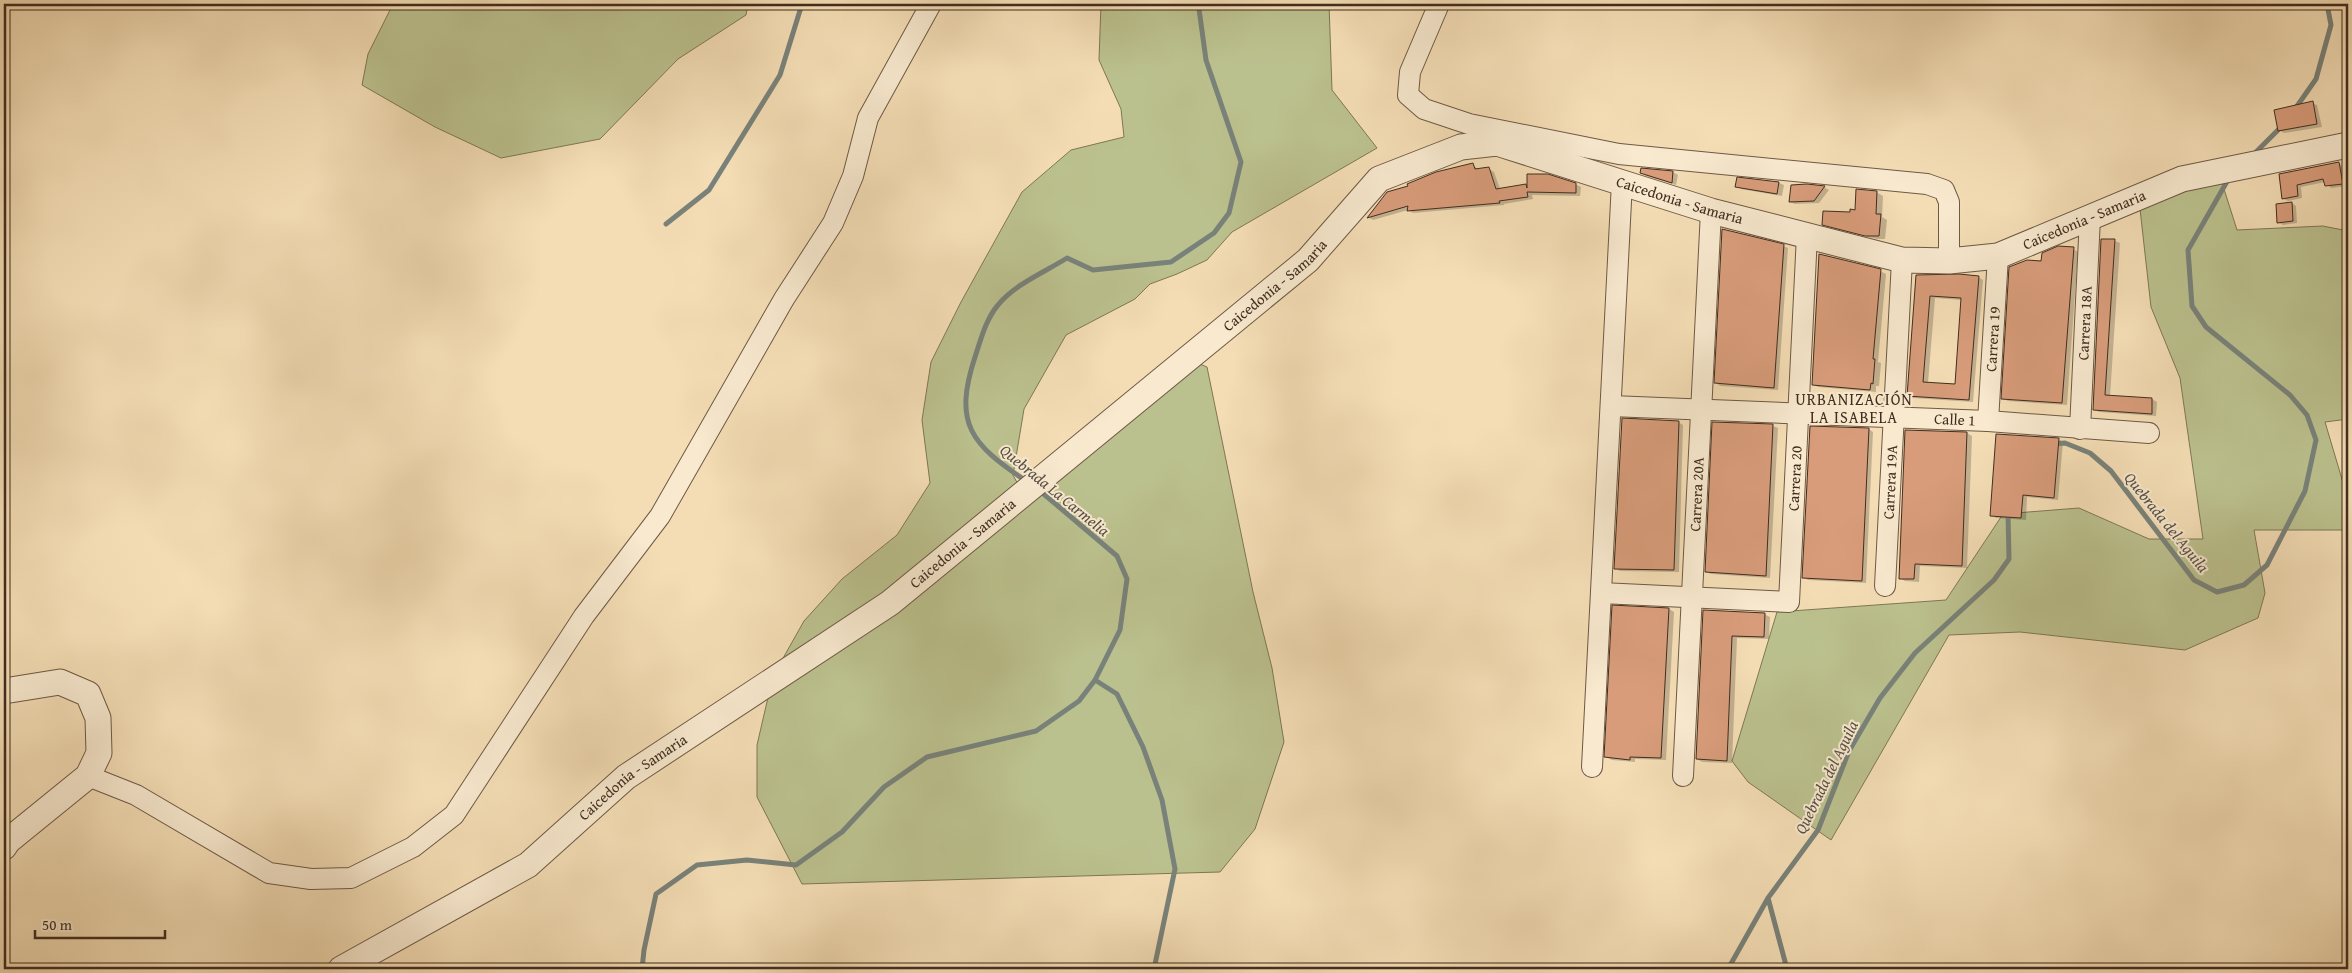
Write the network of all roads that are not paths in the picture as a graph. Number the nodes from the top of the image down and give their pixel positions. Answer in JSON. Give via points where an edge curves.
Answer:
{"nodes":[{"id":1,"x":931,"y":4,"type":"edge"},
{"id":2,"x":1440,"y":4,"type":"edge"},
{"id":3,"x":2348,"y":145,"type":"edge"},
{"id":4,"x":1622,"y":182,"type":"junction"},
{"id":5,"x":1711,"y":211,"type":"junction"},
{"id":6,"x":2090,"y":217,"type":"junction"},
{"id":7,"x":1807,"y":235,"type":"junction"},
{"id":8,"x":1998,"y":256,"type":"junction"},
{"id":9,"x":1902,"y":260,"type":"junction"},
{"id":10,"x":1949,"y":261,"type":"junction"},
{"id":11,"x":1611,"y":406,"type":"junction"},
{"id":12,"x":1701,"y":411,"type":"junction"},
{"id":13,"x":1798,"y":415,"type":"junction"},
{"id":14,"x":1894,"y":418,"type":"junction"},
{"id":15,"x":1988,"y":421,"type":"junction"},
{"id":16,"x":2080,"y":429,"type":"junction"},
{"id":17,"x":2149,"y":433,"type":"dead end"},
{"id":18,"x":1885,"y":586,"type":"dead end"},
{"id":19,"x":1601,"y":593,"type":"junction"},
{"id":20,"x":1692,"y":597,"type":"junction"},
{"id":21,"x":4,"y":691,"type":"edge"},
{"id":22,"x":1592,"y":767,"type":"dead end"},
{"id":23,"x":88,"y":776,"type":"junction"},
{"id":24,"x":1683,"y":776,"type":"dead end"},
{"id":25,"x":4,"y":847,"type":"edge"},
{"id":26,"x":341,"y":969,"type":"edge"}],
"edges":[{"from":1,"to":23,"type":"street","via":[[868,118],[852,176],[833,223],[784,299],[660,516],[584,616],[454,815],[413,847],[351,878],[311,879],[270,873],[136,795]]},
{"from":2,"to":10,"type":"street","via":[[1410,72],[1408,95],[1424,109],[1469,124],[1619,154],[1927,184],[1944,190],[1949,202]]},
{"from":3,"to":6,"type":"street","name":"Caicedonia - Samaria","via":[[2182,179]]},
{"from":4,"to":5,"type":"street","name":"Caicedonia - Samaria"},
{"from":4,"to":11,"type":"street"},
{"from":4,"to":26,"type":"street","name":"Caicedonia - Samaria","via":[[1496,143],[1461,147],[1379,179],[1308,260],[890,603],[626,777],[528,865]]},
{"from":5,"to":7,"type":"street","name":"Caicedonia - Samaria"},
{"from":5,"to":12,"type":"street","name":"Carrera 20A"},
{"from":6,"to":8,"type":"street","name":"Caicedonia - Samaria"},
{"from":6,"to":16,"type":"street","name":"Carrera 18A"},
{"from":7,"to":9,"type":"street","name":"Caicedonia - Samaria"},
{"from":7,"to":13,"type":"street","name":"Carrera 20"},
{"from":8,"to":10,"type":"street","name":"Caicedonia - Samaria"},
{"from":8,"to":15,"type":"street","name":"Carrera 19"},
{"from":9,"to":10,"type":"street","name":"Caicedonia - Samaria"},
{"from":9,"to":14,"type":"street","name":"Carrera 19A"},
{"from":11,"to":12,"type":"street","name":"Calle 1"},
{"from":11,"to":19,"type":"street"},
{"from":12,"to":13,"type":"street","name":"Calle 1"},
{"from":12,"to":20,"type":"street","name":"Carrera 20A"},
{"from":13,"to":14,"type":"street","name":"Calle 1"},
{"from":13,"to":20,"type":"street","name":"Carrera 20","via":[[1789,602]]},
{"from":14,"to":15,"type":"street","name":"Calle 1"},
{"from":14,"to":18,"type":"street","name":"Carrera 19A"},
{"from":15,"to":16,"type":"street","name":"Calle 1"},
{"from":16,"to":17,"type":"street","name":"Calle 1"},
{"from":19,"to":20,"type":"street"},
{"from":19,"to":22,"type":"street"},
{"from":20,"to":24,"type":"street","name":"Carrera 20A"},
{"from":21,"to":23,"type":"street","via":[[60,682],[88,694],[98,718],[99,754]]},
{"from":23,"to":25,"type":"street"}]}
